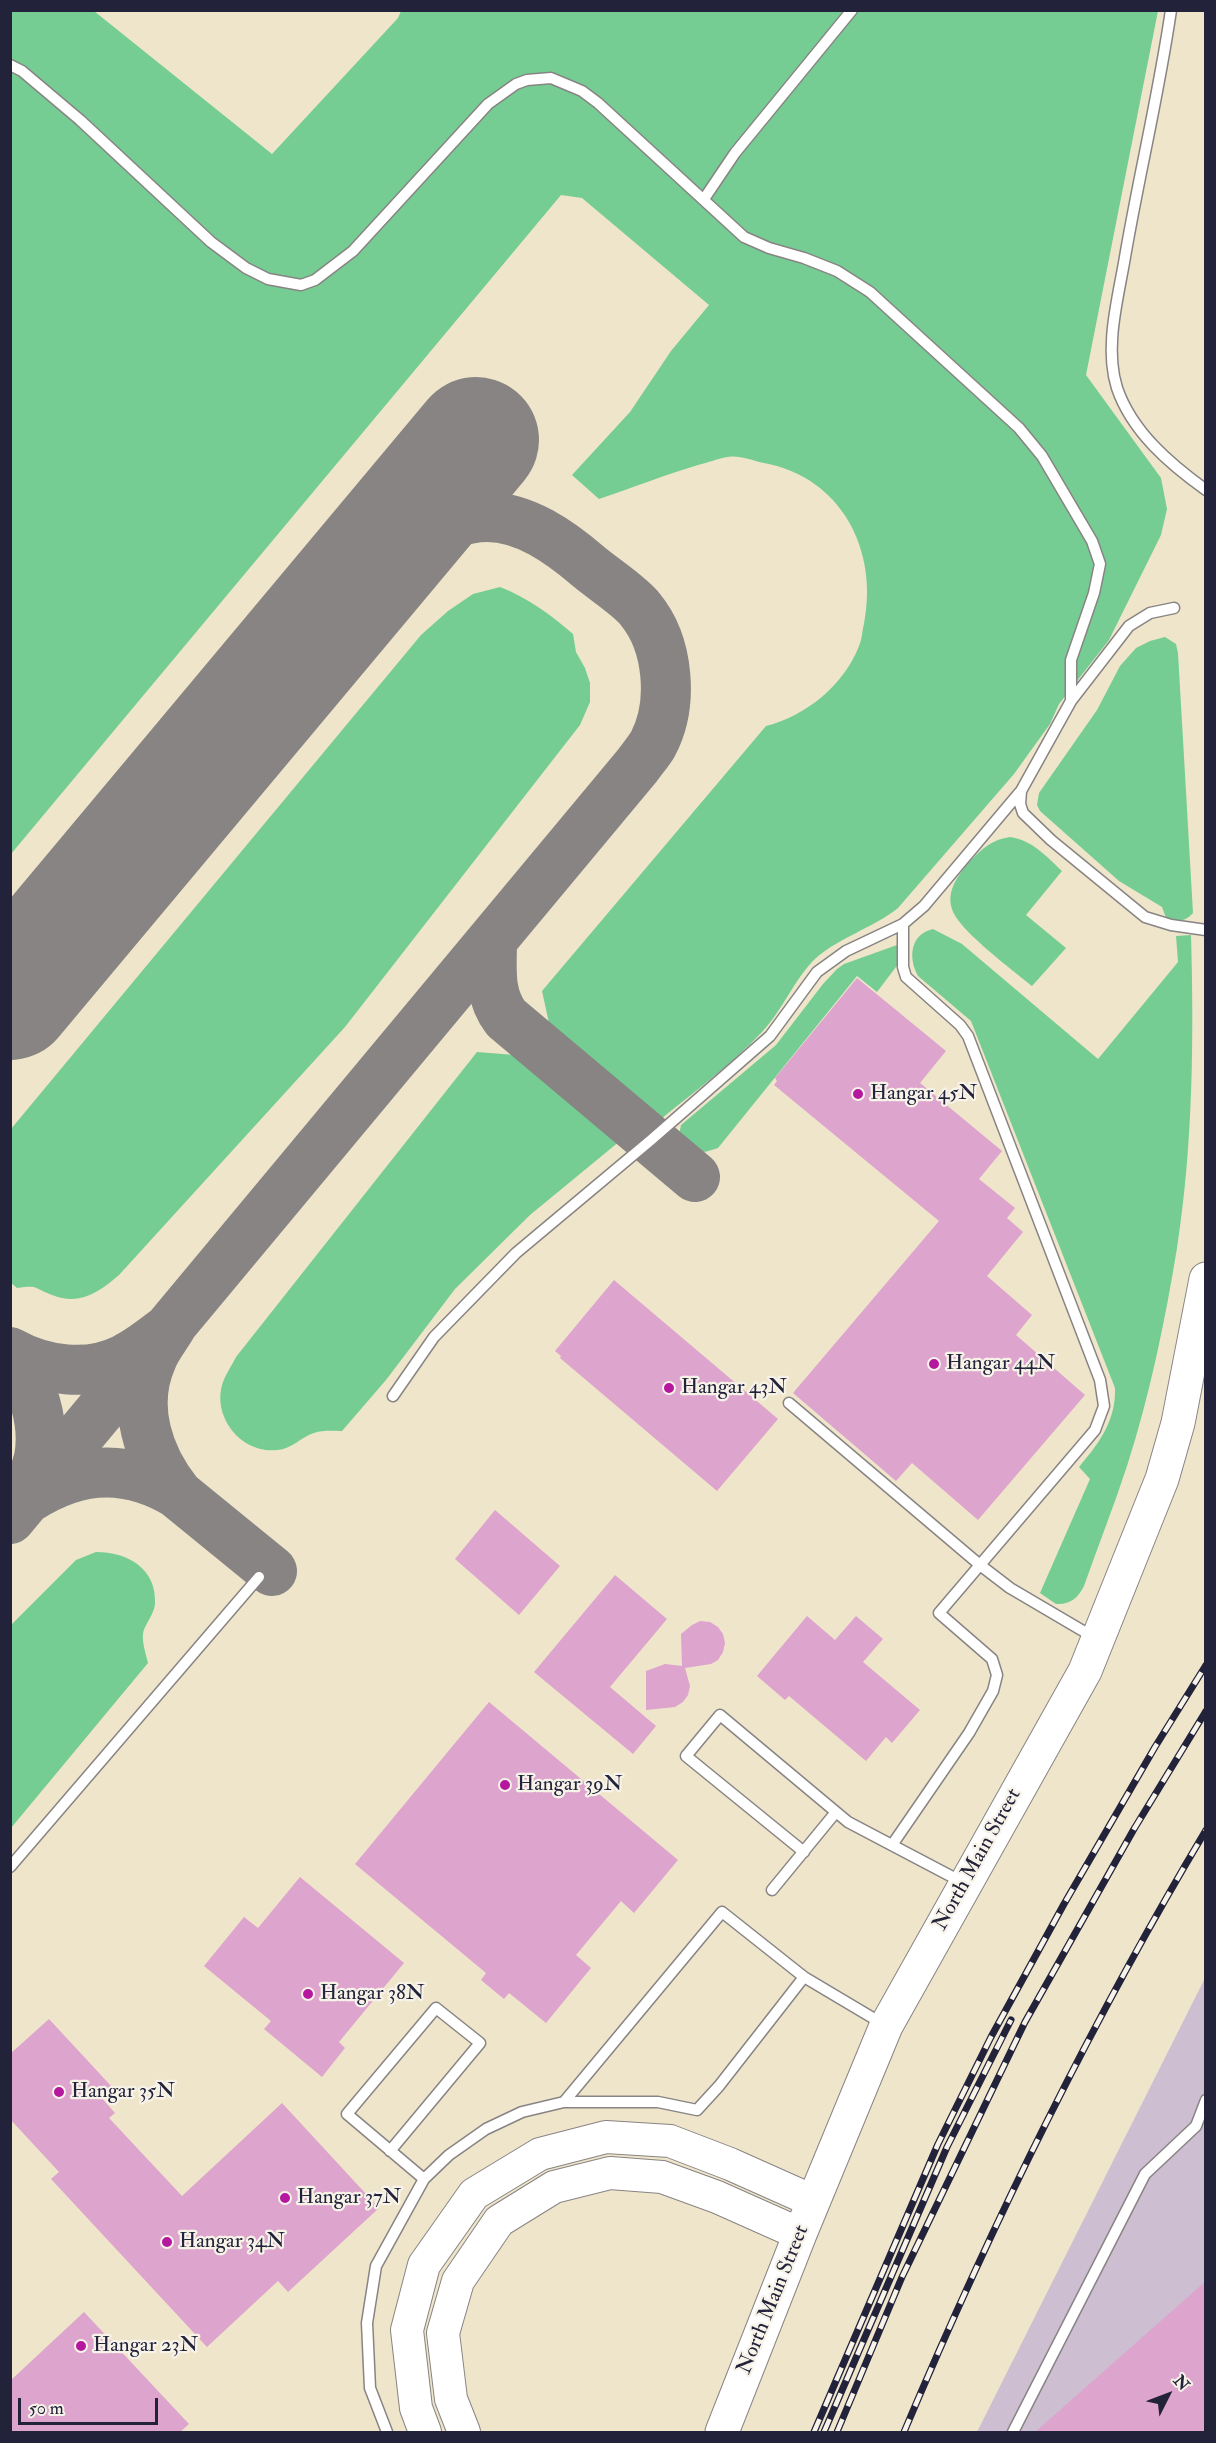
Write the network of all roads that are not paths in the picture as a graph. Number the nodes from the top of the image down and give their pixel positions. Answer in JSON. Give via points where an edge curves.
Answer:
{"nodes":[{"id":1,"x":852,"y":10,"type":"edge"},
{"id":2,"x":1171,"y":10,"type":"edge"},
{"id":3,"x":10,"y":65,"type":"edge"},
{"id":4,"x":704,"y":199,"type":"junction"},
{"id":5,"x":1206,"y":490,"type":"edge"},
{"id":6,"x":1174,"y":608,"type":"dead end"},
{"id":7,"x":1071,"y":701,"type":"junction"},
{"id":8,"x":1021,"y":791,"type":"junction"},
{"id":9,"x":903,"y":924,"type":"junction"},
{"id":10,"x":1206,"y":930,"type":"edge"},
{"id":11,"x":1206,"y":1279,"type":"edge"},
{"id":12,"x":393,"y":1396,"type":"dead end"},
{"id":13,"x":789,"y":1403,"type":"dead end"},
{"id":14,"x":980,"y":1565,"type":"junction"},
{"id":15,"x":259,"y":1577,"type":"dead end"},
{"id":16,"x":1098,"y":1640,"type":"junction"},
{"id":17,"x":836,"y":1812,"type":"junction"},
{"id":18,"x":892,"y":1845,"type":"junction"},
{"id":19,"x":804,"y":1852,"type":"junction"},
{"id":20,"x":10,"y":1868,"type":"edge"},
{"id":21,"x":965,"y":1883,"type":"junction"},
{"id":22,"x":772,"y":1890,"type":"dead end"},
{"id":23,"x":804,"y":1977,"type":"junction"},
{"id":24,"x":886,"y":2026,"type":"junction"},
{"id":25,"x":564,"y":2102,"type":"junction"},
{"id":26,"x":1205,"y":2104,"type":"edge"},
{"id":27,"x":390,"y":2151,"type":"junction"},
{"id":28,"x":424,"y":2179,"type":"junction"},
{"id":29,"x":813,"y":2201,"type":"junction"},
{"id":30,"x":800,"y":2234,"type":"junction"},
{"id":31,"x":387,"y":2433,"type":"edge"},
{"id":32,"x":425,"y":2433,"type":"edge"},
{"id":33,"x":464,"y":2433,"type":"edge"},
{"id":34,"x":722,"y":2433,"type":"edge"},
{"id":35,"x":1013,"y":2433,"type":"edge"}],
"edges":[{"from":1,"to":4,"type":"lane","via":[[735,153]]},
{"from":2,"to":5,"type":"lane","via":[[1113,327],[1113,371],[1130,414],[1153,445],[1173,466]]},
{"from":3,"to":4,"type":"lane","via":[[80,120],[211,242],[268,279],[301,285],[315,280],[353,251],[488,104],[527,80],[551,78],[582,91]]},
{"from":4,"to":7,"type":"lane","via":[[744,237],[837,271],[870,292],[1019,428],[1042,456],[1092,541],[1100,564],[1071,660]]},
{"from":6,"to":7,"type":"lane","via":[[1150,613],[1129,626]]},
{"from":7,"to":8,"type":"lane"},
{"from":8,"to":9,"type":"lane","via":[[924,906]]},
{"from":8,"to":10,"type":"lane","via":[[1023,813],[1145,917]]},
{"from":9,"to":12,"type":"lane","via":[[846,951],[817,972],[770,1036],[508,1260],[434,1337]]},
{"from":9,"to":14,"type":"lane","via":[[906,977],[968,1036],[1103,1391],[1104,1406],[1095,1430]]},
{"from":11,"to":16,"type":"main road","name":"North Main Street","via":[[1162,1479]]},
{"from":13,"to":14,"type":"lane"},
{"from":14,"to":16,"type":"lane","via":[[1010,1588]]},
{"from":14,"to":18,"type":"lane","via":[[939,1613],[992,1659],[996,1683],[976,1722]]},
{"from":15,"to":20,"type":"lane"},
{"from":16,"to":21,"type":"main road","name":"North Main Street","via":[[1085,1671]]},
{"from":17,"to":18,"type":"lane"},
{"from":17,"to":19,"type":"lane"},
{"from":17,"to":19,"type":"lane","via":[[720,1715],[686,1756]]},
{"from":18,"to":21,"type":"lane"},
{"from":19,"to":22,"type":"lane"},
{"from":21,"to":24,"type":"main road","name":"North Main Street"},
{"from":23,"to":24,"type":"lane"},
{"from":23,"to":25,"type":"lane","via":[[697,2110],[658,2102]]},
{"from":23,"to":25,"type":"lane","via":[[722,1912]]},
{"from":24,"to":29,"type":"main road","name":"North Main Street"},
{"from":25,"to":28,"type":"lane","via":[[522,2112],[486,2129]]},
{"from":26,"to":35,"type":"lane","via":[[1196,2127],[1145,2174]]},
{"from":27,"to":27,"type":"lane","via":[[480,2043],[436,2008],[347,2114]]},
{"from":27,"to":28,"type":"lane"},
{"from":28,"to":31,"type":"lane","via":[[376,2266],[369,2312],[370,2388]]},
{"from":29,"to":30,"type":"main road","name":"North Main Street"},
{"from":29,"to":32,"type":"main road","via":[[670,2141],[606,2137],[540,2154],[474,2194],[424,2265],[407,2330],[416,2408]]},
{"from":30,"to":33,"type":"main road","via":[[662,2177],[610,2173],[554,2187],[499,2221],[458,2281],[443,2333],[451,2399]]},
{"from":30,"to":34,"type":"main road","name":"North Main Street"}]}
